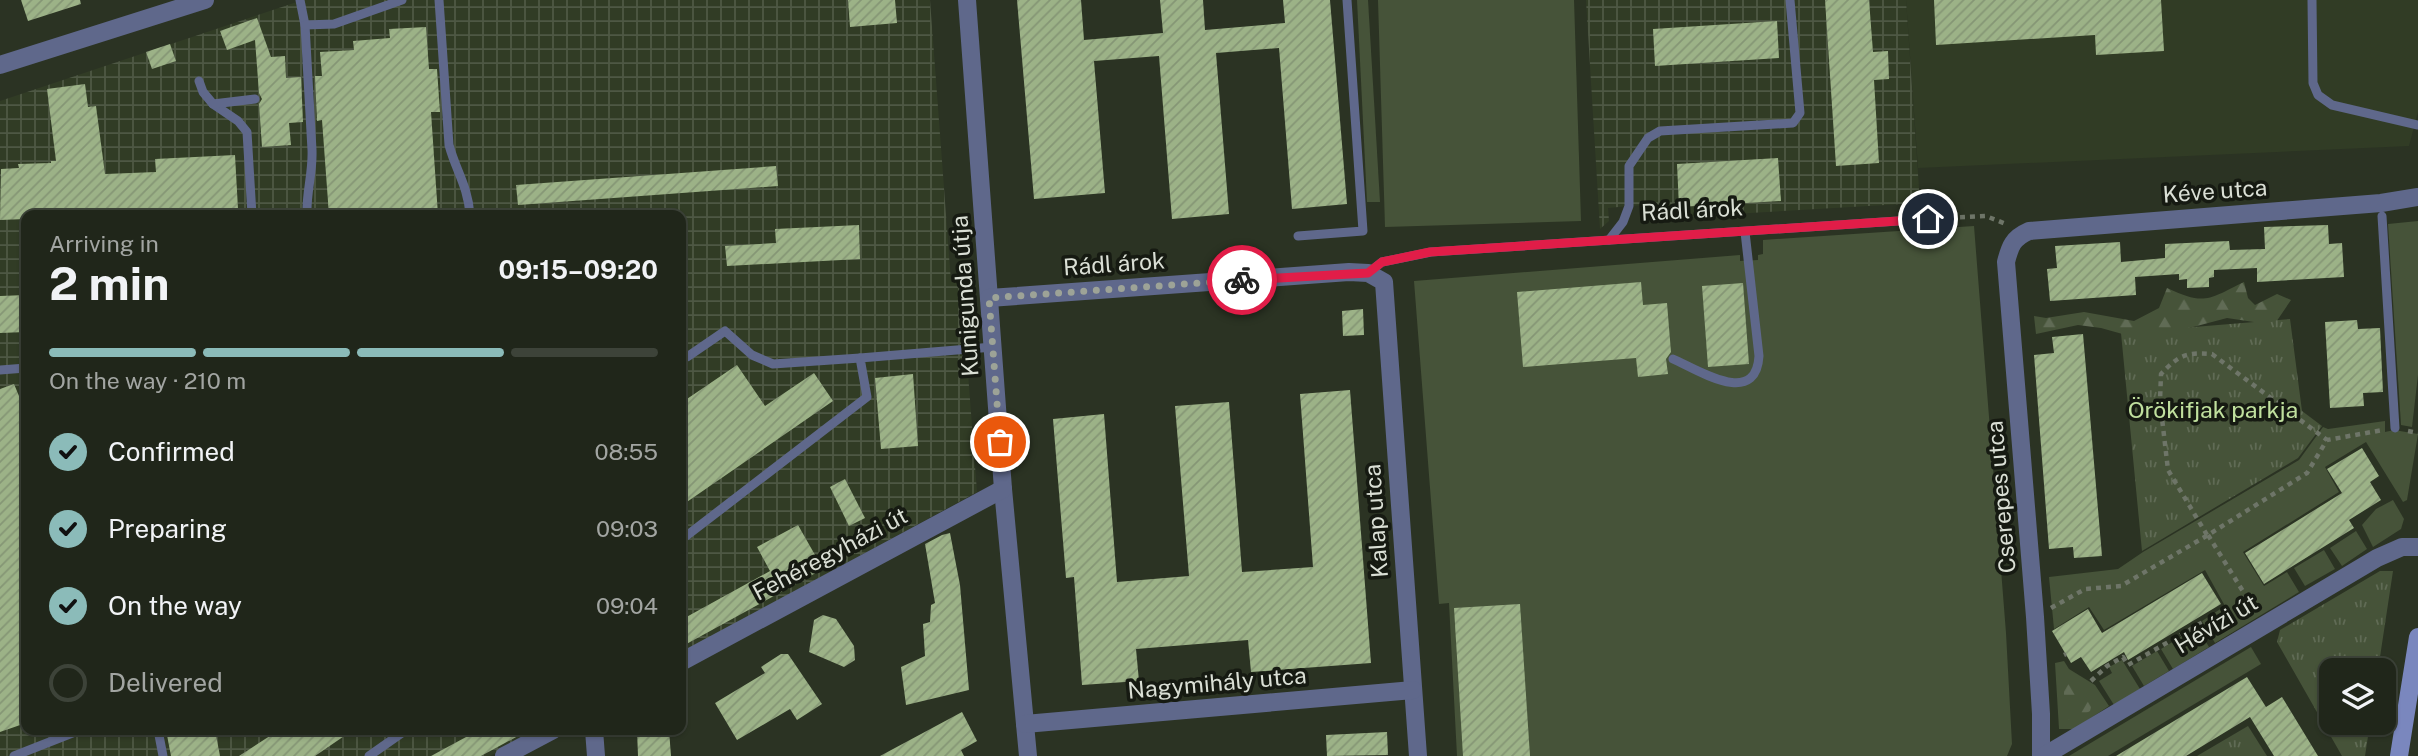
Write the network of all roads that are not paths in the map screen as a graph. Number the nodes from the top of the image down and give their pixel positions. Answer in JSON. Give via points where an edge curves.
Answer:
{"nodes":[{"id":1,"x":205,"y":0,"type":"edge"},
{"id":2,"x":300,"y":0,"type":"edge"},
{"id":3,"x":402,"y":0,"type":"edge"},
{"id":4,"x":439,"y":0,"type":"edge"},
{"id":5,"x":967,"y":0,"type":"edge"},
{"id":6,"x":1347,"y":0,"type":"edge"},
{"id":7,"x":1790,"y":0,"type":"edge"},
{"id":8,"x":2312,"y":0,"type":"edge"},
{"id":9,"x":305,"y":25,"type":"junction"},
{"id":10,"x":0,"y":65,"type":"edge"},
{"id":11,"x":199,"y":81,"type":"dead end"},
{"id":12,"x":255,"y":99,"type":"dead end"},
{"id":13,"x":213,"y":104,"type":"junction"},
{"id":14,"x":2418,"y":125,"type":"edge"},
{"id":15,"x":2418,"y":197,"type":"edge"},
{"id":16,"x":252,"y":210,"type":"edge"},
{"id":17,"x":307,"y":210,"type":"edge"},
{"id":18,"x":470,"y":210,"type":"edge"},
{"id":19,"x":2382,"y":216,"type":"dead end"},
{"id":20,"x":1928,"y":219,"type":"road end"},
{"id":21,"x":1745,"y":232,"type":"junction"},
{"id":22,"x":1298,"y":236,"type":"dead end"},
{"id":23,"x":2017,"y":236,"type":"joint"},
{"id":24,"x":1609,"y":240,"type":"junction"},
{"id":25,"x":1368,"y":273,"type":"junction"},
{"id":26,"x":989,"y":298,"type":"junction"},
{"id":27,"x":993,"y":347,"type":"junction"},
{"id":28,"x":687,"y":357,"type":"dead end"},
{"id":29,"x":860,"y":358,"type":"junction"},
{"id":30,"x":1673,"y":359,"type":"dead end"},
{"id":31,"x":21,"y":368,"type":"edge"},
{"id":32,"x":0,"y":370,"type":"edge"},
{"id":33,"x":2395,"y":428,"type":"road end"},
{"id":34,"x":1003,"y":489,"type":"junction"},
{"id":35,"x":686,"y":536,"type":"edge"},
{"id":36,"x":2418,"y":547,"type":"edge"},
{"id":37,"x":2418,"y":637,"type":"edge"},
{"id":38,"x":686,"y":659,"type":"edge"},
{"id":39,"x":1413,"y":690,"type":"junction"},
{"id":40,"x":1025,"y":724,"type":"junction"},
{"id":41,"x":67,"y":735,"type":"edge"},
{"id":42,"x":159,"y":735,"type":"edge"},
{"id":43,"x":399,"y":735,"type":"edge"},
{"id":44,"x":544,"y":735,"type":"edge"},
{"id":45,"x":594,"y":735,"type":"edge"},
{"id":46,"x":14,"y":756,"type":"edge"},
{"id":47,"x":163,"y":756,"type":"edge"},
{"id":48,"x":369,"y":756,"type":"edge"},
{"id":49,"x":504,"y":756,"type":"edge"},
{"id":50,"x":596,"y":756,"type":"edge"},
{"id":51,"x":1028,"y":756,"type":"edge"},
{"id":52,"x":1418,"y":756,"type":"edge"},
{"id":53,"x":2042,"y":756,"type":"edge"},
{"id":54,"x":2399,"y":756,"type":"edge"}],
"edges":[{"from":1,"to":10,"type":"street"},
{"from":2,"to":9,"type":"lane"},
{"from":3,"to":9,"type":"lane","via":[[334,24]]},
{"from":4,"to":18,"type":"lane","via":[[449,145]]},
{"from":5,"to":26,"type":"street","name":"Kunigunda útja"},
{"from":6,"to":22,"type":"lane","via":[[1363,231]]},
{"from":7,"to":24,"type":"lane","via":[[1800,113],[1793,123],[1660,131],[1648,138],[1629,166],[1629,206]]},
{"from":8,"to":14,"type":"lane","via":[[2313,83],[2318,95],[2332,105]]},
{"from":9,"to":17,"type":"lane","via":[[313,169]]},
{"from":11,"to":13,"type":"lane"},
{"from":12,"to":13,"type":"lane"},
{"from":13,"to":16,"type":"lane","via":[[247,132]]},
{"from":15,"to":23,"type":"street","name":"Kéve utca","via":[[2029,230]]},
{"from":19,"to":33,"type":"lane"},
{"from":20,"to":21,"type":"lane","name":"Rádl árok"},
{"from":21,"to":24,"type":"lane","name":"Rádl árok"},
{"from":21,"to":30,"type":"lane","via":[[1759,356],[1754,374],[1741,383],[1721,382]]},
{"from":23,"to":53,"type":"street","name":"Cserepes utca","via":[[2006,262]]},
{"from":24,"to":25,"type":"lane","name":"Rádl árok","via":[[1430,252],[1382,262]]},
{"from":25,"to":26,"type":"street","name":"Rádl árok"},
{"from":25,"to":39,"type":"street","name":"Kalap utca","via":[[1384,282]]},
{"from":26,"to":27,"type":"street","name":"Kunigunda útja"},
{"from":27,"to":29,"type":"lane"},
{"from":27,"to":34,"type":"street","name":"Kunigunda útja"},
{"from":28,"to":29,"type":"lane","via":[[725,331],[752,355],[773,364]]},
{"from":29,"to":35,"type":"lane","via":[[867,397]]},
{"from":31,"to":32,"type":"lane"},
{"from":34,"to":38,"type":"street","name":"Fehéregyházi út"},
{"from":34,"to":40,"type":"street","name":"Kunigunda útja"},
{"from":36,"to":53,"type":"street","name":"Hévízi út","via":[[2391,551]]},
{"from":37,"to":54,"type":"street"},
{"from":39,"to":40,"type":"street","name":"Nagymihály utca"},
{"from":39,"to":52,"type":"street","name":"Kalap utca"},
{"from":40,"to":51,"type":"street","name":"Kunigunda útja"},
{"from":41,"to":46,"type":"lane"},
{"from":42,"to":47,"type":"lane"},
{"from":43,"to":48,"type":"lane"},
{"from":44,"to":49,"type":"street"},
{"from":45,"to":50,"type":"street"}]}
